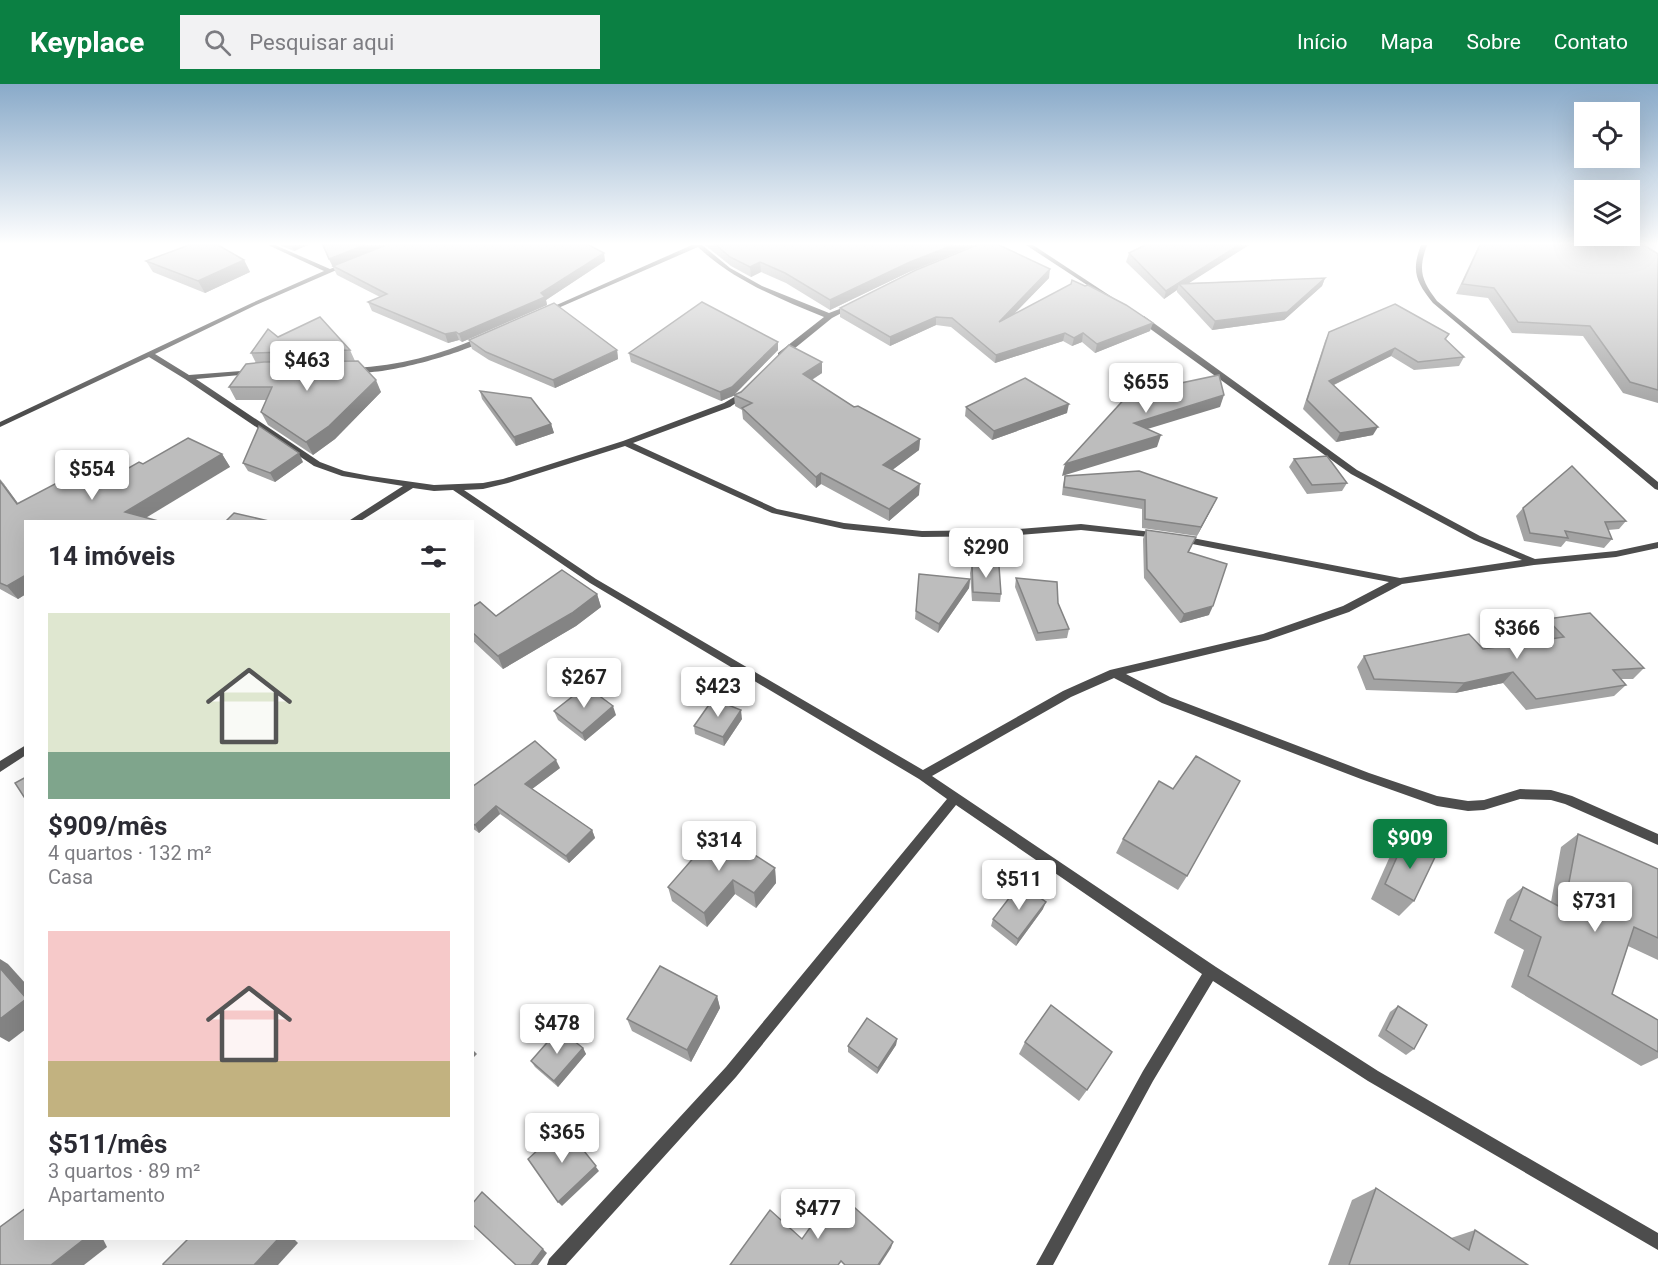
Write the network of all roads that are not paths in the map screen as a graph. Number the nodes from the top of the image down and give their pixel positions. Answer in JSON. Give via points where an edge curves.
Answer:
{"nodes":[{"id":1,"x":266,"y":300,"type":"edge"},
{"id":2,"x":571,"y":300,"type":"edge"},
{"id":3,"x":790,"y":300,"type":"edge"},
{"id":4,"x":1113,"y":300,"type":"edge"},
{"id":5,"x":1433,"y":300,"type":"edge"},
{"id":6,"x":862,"y":301,"type":"edge"},
{"id":7,"x":1126,"y":309,"type":"edge"},
{"id":8,"x":537,"y":315,"type":"edge"},
{"id":9,"x":1135,"y":315,"type":"edge"},
{"id":10,"x":829,"y":316,"type":"junction"},
{"id":11,"x":495,"y":334,"type":"edge"},
{"id":12,"x":150,"y":354,"type":"junction"},
{"id":13,"x":772,"y":364,"type":"edge"},
{"id":14,"x":339,"y":370,"type":"edge"},
{"id":15,"x":259,"y":372,"type":"edge"},
{"id":16,"x":188,"y":376,"type":"junction"},
{"id":17,"x":751,"y":386,"type":"edge"},
{"id":18,"x":0,"y":425,"type":"edge"},
{"id":19,"x":626,"y":443,"type":"junction"},
{"id":20,"x":410,"y":486,"type":"junction"},
{"id":21,"x":1658,"y":487,"type":"edge"},
{"id":22,"x":457,"y":489,"type":"junction"},
{"id":23,"x":355,"y":520,"type":"edge"},
{"id":24,"x":1164,"y":536,"type":"edge"},
{"id":25,"x":1175,"y":538,"type":"edge"},
{"id":26,"x":1658,"y":545,"type":"edge"},
{"id":27,"x":1534,"y":562,"type":"junction"},
{"id":28,"x":1400,"y":581,"type":"junction"},
{"id":29,"x":1114,"y":673,"type":"junction"},
{"id":30,"x":24,"y":750,"type":"edge"},
{"id":31,"x":0,"y":767,"type":"edge"},
{"id":32,"x":923,"y":776,"type":"junction"},
{"id":33,"x":954,"y":799,"type":"junction"},
{"id":34,"x":1658,"y":840,"type":"edge"},
{"id":35,"x":1211,"y":972,"type":"junction"},
{"id":36,"x":1658,"y":1242,"type":"edge"},
{"id":37,"x":555,"y":1265,"type":"edge"},
{"id":38,"x":1044,"y":1265,"type":"edge"}],
"edges":[{"from":1,"to":12,"type":"street"},
{"from":2,"to":8,"type":"street"},
{"from":3,"to":10,"type":"street"},
{"from":4,"to":7,"type":"street"},
{"from":5,"to":21,"type":"street"},
{"from":6,"to":10,"type":"street"},
{"from":9,"to":27,"type":"street","via":[[1354,472],[1477,538]]},
{"from":10,"to":13,"type":"street"},
{"from":11,"to":14,"type":"street","via":[[425,362],[385,369]]},
{"from":12,"to":16,"type":"street"},
{"from":12,"to":18,"type":"street"},
{"from":15,"to":16,"type":"street"},
{"from":16,"to":20,"type":"street","via":[[317,464],[342,473]]},
{"from":17,"to":19,"type":"street","via":[[728,405]]},
{"from":19,"to":22,"type":"street","via":[[505,481]]},
{"from":19,"to":24,"type":"street","via":[[775,511],[844,526],[922,534],[1081,527]]},
{"from":20,"to":22,"type":"street"},
{"from":20,"to":23,"type":"street"},
{"from":22,"to":32,"type":"street","via":[[593,581]]},
{"from":25,"to":28,"type":"street"},
{"from":26,"to":27,"type":"street","via":[[1616,554]]},
{"from":27,"to":28,"type":"street"},
{"from":28,"to":29,"type":"street","via":[[1346,609],[1264,637]]},
{"from":29,"to":32,"type":"street","via":[[1067,693]]},
{"from":29,"to":34,"type":"street","via":[[1166,700],[1437,801],[1468,806],[1520,794],[1551,795]]},
{"from":30,"to":31,"type":"street"},
{"from":32,"to":33,"type":"street"},
{"from":33,"to":35,"type":"street"},
{"from":33,"to":37,"type":"street","via":[[731,1072]]},
{"from":35,"to":36,"type":"street","via":[[1373,1076]]},
{"from":35,"to":38,"type":"street","via":[[1148,1076]]}]}
